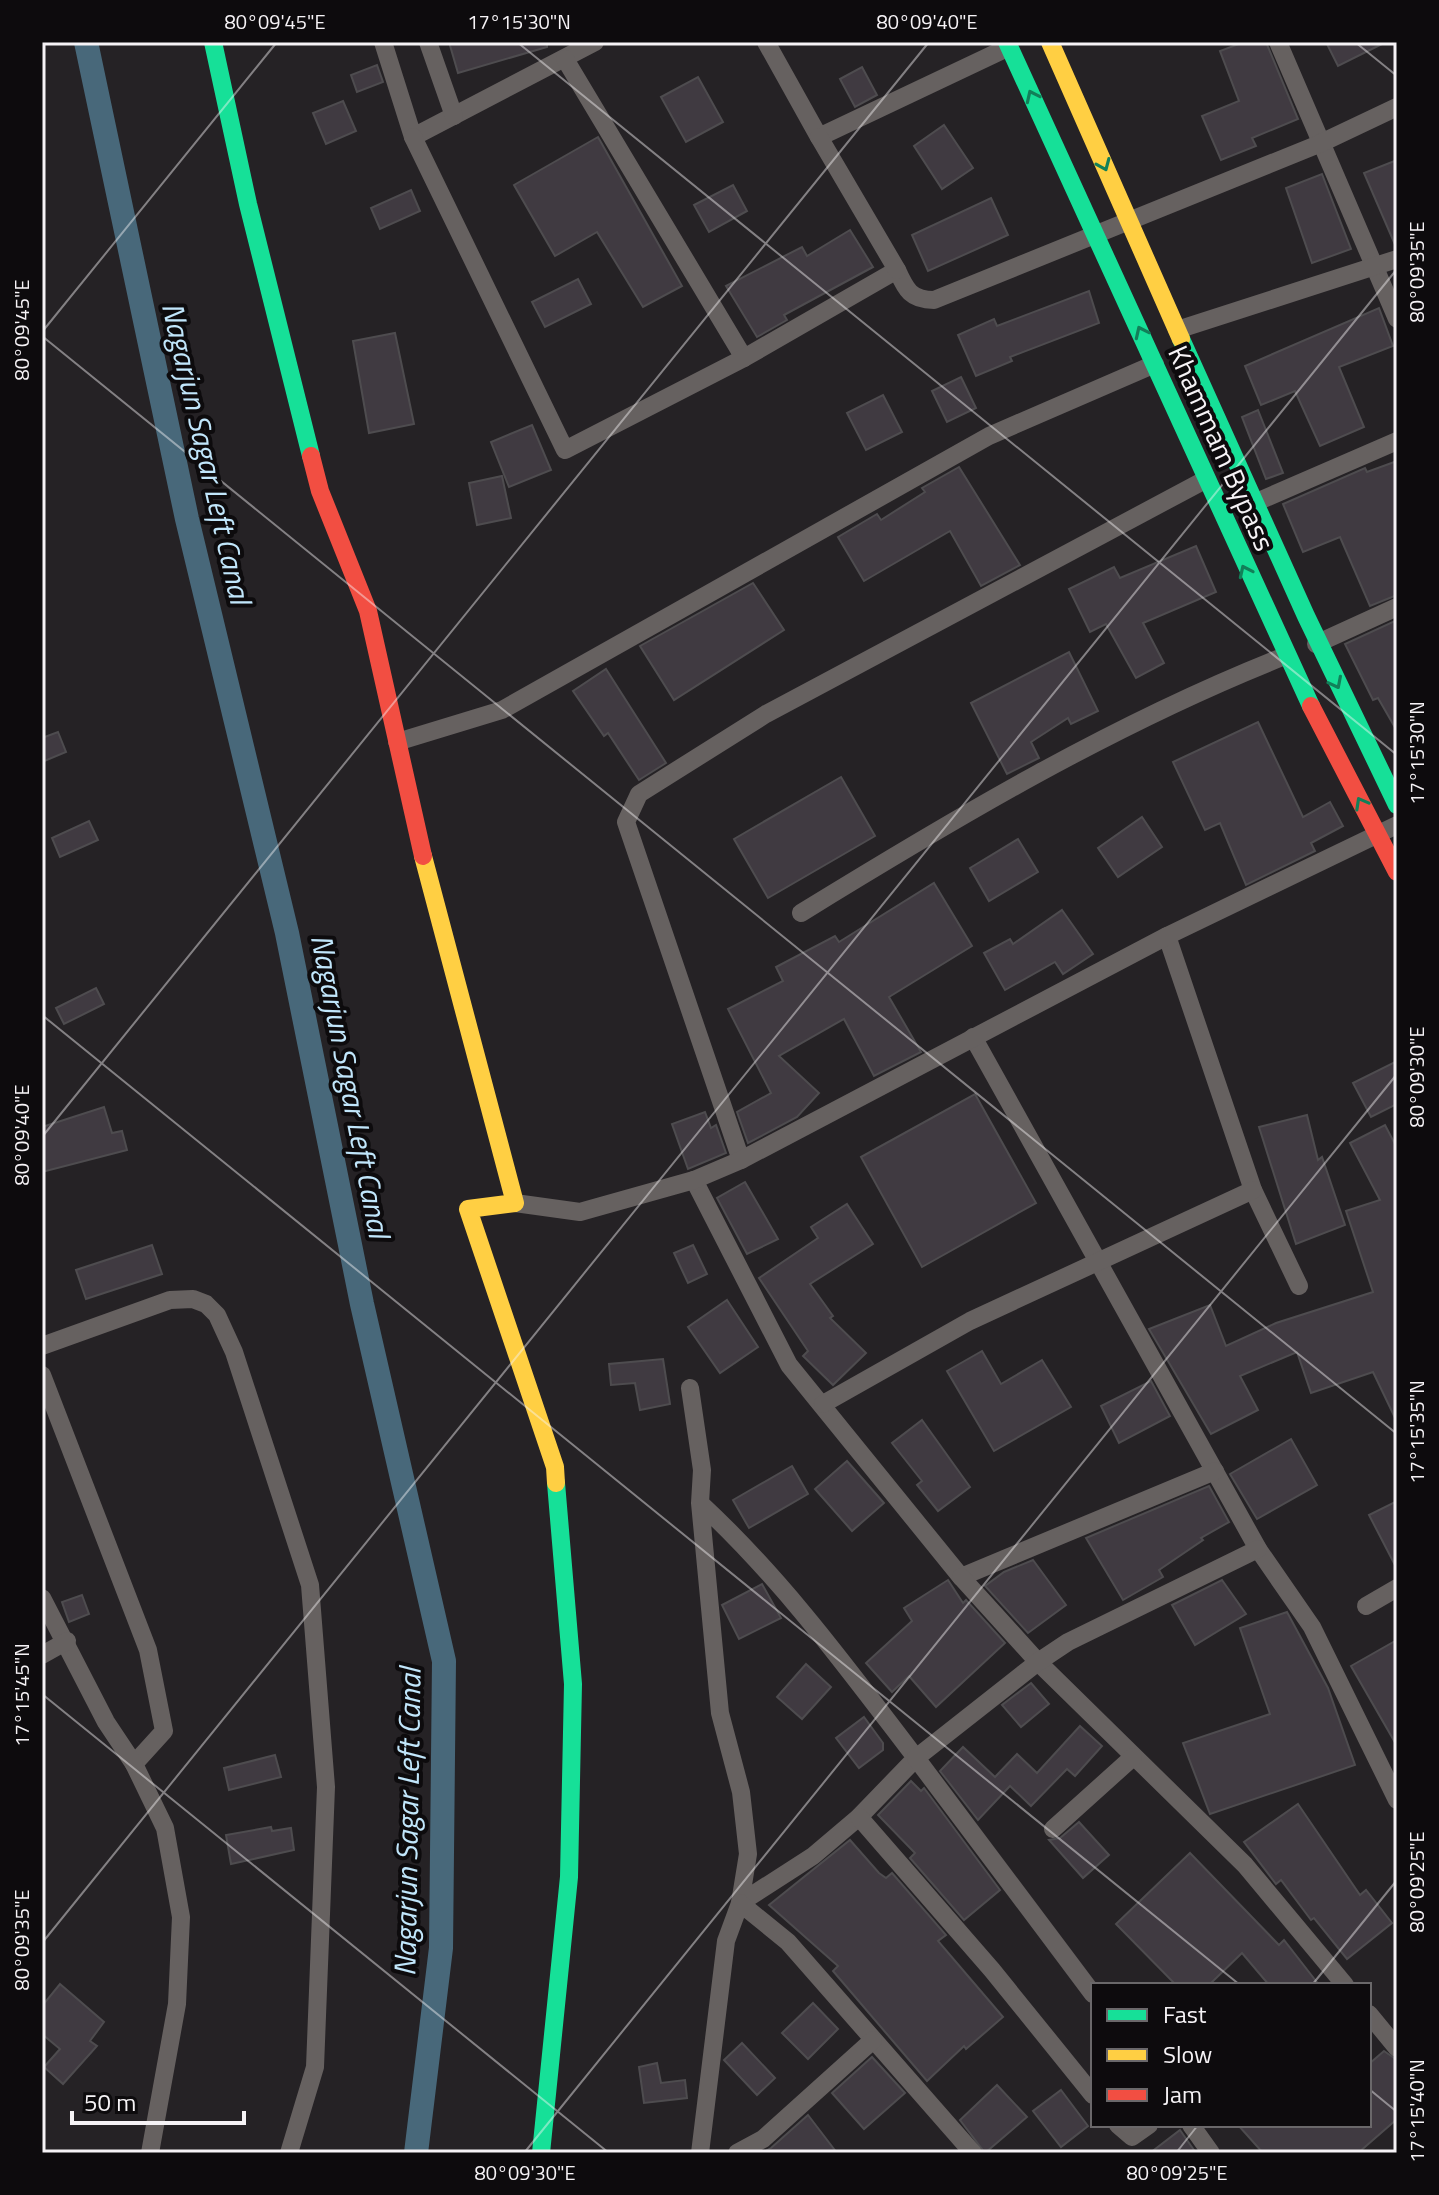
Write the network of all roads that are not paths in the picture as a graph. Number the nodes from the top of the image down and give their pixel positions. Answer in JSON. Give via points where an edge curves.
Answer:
{"nodes":[{"id":1,"x":213,"y":42,"type":"edge"},
{"id":2,"x":383,"y":42,"type":"edge"},
{"id":3,"x":428,"y":42,"type":"edge"},
{"id":4,"x":595,"y":42,"type":"edge"},
{"id":5,"x":766,"y":42,"type":"edge"},
{"id":6,"x":1050,"y":42,"type":"edge"},
{"id":7,"x":1278,"y":42,"type":"edge"},
{"id":8,"x":1008,"y":45,"type":"edge"},
{"id":9,"x":565,"y":59,"type":"junction"},
{"id":10,"x":1397,"y":107,"type":"edge"},
{"id":11,"x":454,"y":116,"type":"junction"},
{"id":12,"x":413,"y":137,"type":"junction"},
{"id":13,"x":819,"y":137,"type":"junction"},
{"id":14,"x":1319,"y":144,"type":"junction"},
{"id":15,"x":1127,"y":220,"type":"junction"},
{"id":16,"x":1096,"y":235,"type":"junction"},
{"id":17,"x":1397,"y":259,"type":"edge"},
{"id":18,"x":1374,"y":269,"type":"junction"},
{"id":19,"x":897,"y":270,"type":"junction"},
{"id":20,"x":1397,"y":319,"type":"edge"},
{"id":21,"x":1177,"y":330,"type":"junction"},
{"id":22,"x":744,"y":358,"type":"junction"},
{"id":23,"x":1155,"y":364,"type":"junction"},
{"id":24,"x":1397,"y":441,"type":"edge"},
{"id":25,"x":1203,"y":481,"type":"junction"},
{"id":26,"x":1252,"y":504,"type":"junction"},
{"id":27,"x":1397,"y":607,"type":"edge"},
{"id":28,"x":1316,"y":644,"type":"junction"},
{"id":29,"x":1285,"y":656,"type":"junction"},
{"id":30,"x":397,"y":742,"type":"junction"},
{"id":31,"x":1390,"y":773,"type":"edge"},
{"id":32,"x":1397,"y":805,"type":"edge"},
{"id":33,"x":1397,"y":825,"type":"edge"},
{"id":34,"x":1377,"y":832,"type":"junction"},
{"id":35,"x":1397,"y":872,"type":"edge"},
{"id":36,"x":801,"y":913,"type":"dead end"},
{"id":37,"x":1167,"y":936,"type":"junction"},
{"id":38,"x":973,"y":1037,"type":"junction"},
{"id":39,"x":741,"y":1160,"type":"junction"},
{"id":40,"x":694,"y":1180,"type":"junction"},
{"id":41,"x":1253,"y":1190,"type":"junction"},
{"id":42,"x":515,"y":1203,"type":"junction"},
{"id":43,"x":1098,"y":1259,"type":"junction"},
{"id":44,"x":1299,"y":1286,"type":"dead end"},
{"id":45,"x":42,"y":1346,"type":"edge"},
{"id":46,"x":42,"y":1375,"type":"edge"},
{"id":47,"x":690,"y":1388,"type":"dead end"},
{"id":48,"x":823,"y":1404,"type":"junction"},
{"id":49,"x":1215,"y":1471,"type":"junction"},
{"id":50,"x":700,"y":1503,"type":"junction"},
{"id":51,"x":1258,"y":1549,"type":"junction"},
{"id":52,"x":961,"y":1577,"type":"junction"},
{"id":53,"x":1397,"y":1588,"type":"edge"},
{"id":54,"x":42,"y":1598,"type":"edge"},
{"id":55,"x":1366,"y":1606,"type":"dead end"},
{"id":56,"x":67,"y":1641,"type":"junction"},
{"id":57,"x":42,"y":1655,"type":"edge"},
{"id":58,"x":1038,"y":1662,"type":"junction"},
{"id":59,"x":1133,"y":1757,"type":"junction"},
{"id":60,"x":916,"y":1758,"type":"junction"},
{"id":61,"x":134,"y":1764,"type":"junction"},
{"id":62,"x":1397,"y":1800,"type":"edge"},
{"id":63,"x":859,"y":1817,"type":"junction"},
{"id":64,"x":1053,"y":1829,"type":"dead end"},
{"id":65,"x":740,"y":1903,"type":"junction"},
{"id":66,"x":1343,"y":1983,"type":"edge"},
{"id":67,"x":1091,"y":1991,"type":"edge"},
{"id":68,"x":1371,"y":2016,"type":"edge"},
{"id":69,"x":873,"y":2040,"type":"junction"},
{"id":70,"x":1397,"y":2048,"type":"edge"},
{"id":71,"x":1091,"y":2093,"type":"edge"},
{"id":72,"x":1120,"y":2127,"type":"edge"},
{"id":73,"x":1146,"y":2127,"type":"edge"},
{"id":74,"x":1192,"y":2127,"type":"edge"},
{"id":75,"x":150,"y":2153,"type":"edge"},
{"id":76,"x":289,"y":2153,"type":"edge"},
{"id":77,"x":541,"y":2153,"type":"edge"},
{"id":78,"x":700,"y":2153,"type":"edge"},
{"id":79,"x":737,"y":2153,"type":"edge"},
{"id":80,"x":973,"y":2153,"type":"edge"},
{"id":81,"x":1211,"y":2153,"type":"edge"}],
"edges":[{"from":1,"to":30,"type":"main road","via":[[320,491],[368,611]]},
{"from":2,"to":12,"type":"street"},
{"from":3,"to":11,"type":"street"},
{"from":4,"to":9,"type":"street"},
{"from":5,"to":13,"type":"street"},
{"from":6,"to":15,"type":"main road","name":"Khammam Bypass","one_way":true},
{"from":7,"to":14,"type":"street"},
{"from":8,"to":13,"type":"street"},
{"from":16,"to":8,"type":"main road","name":"Khammam Bypass","one_way":true},
{"from":9,"to":11,"type":"street"},
{"from":9,"to":22,"type":"street"},
{"from":10,"to":14,"type":"street"},
{"from":11,"to":12,"type":"street"},
{"from":12,"to":22,"type":"street","via":[[565,450]]},
{"from":13,"to":19,"type":"street"},
{"from":14,"to":15,"type":"street"},
{"from":14,"to":18,"type":"street"},
{"from":15,"to":16,"type":"street"},
{"from":15,"to":21,"type":"main road","name":"Khammam Bypass"},
{"from":16,"to":19,"type":"street","via":[[934,300],[906,293]]},
{"from":23,"to":16,"type":"main road","name":"Khammam Bypass","one_way":true},
{"from":17,"to":18,"type":"street"},
{"from":18,"to":20,"type":"street"},
{"from":18,"to":21,"type":"street"},
{"from":19,"to":22,"type":"street"},
{"from":21,"to":26,"type":"main road","name":"Khammam Bypass"},
{"from":23,"to":25,"type":"main road","name":"Khammam Bypass"},
{"from":23,"to":30,"type":"street","via":[[989,436],[502,710]]},
{"from":24,"to":26,"type":"street"},
{"from":29,"to":25,"type":"main road","name":"Khammam Bypass","one_way":true},
{"from":25,"to":39,"type":"street","via":[[766,714],[639,794],[626,822]]},
{"from":26,"to":28,"type":"main road","name":"Khammam Bypass"},
{"from":27,"to":28,"type":"street"},
{"from":28,"to":31,"type":"main road","name":"Khammam Bypass","one_way":true},
{"from":34,"to":29,"type":"main road","name":"Khammam Bypass","one_way":true},
{"from":29,"to":36,"type":"street","via":[[1200,689],[972,809]]},
{"from":30,"to":42,"type":"main road"},
{"from":31,"to":32,"type":"main road","name":"Khammam Bypass"},
{"from":33,"to":34,"type":"street"},
{"from":34,"to":35,"type":"main road","name":"Khammam Bypass"},
{"from":34,"to":37,"type":"street"},
{"from":37,"to":38,"type":"street"},
{"from":37,"to":41,"type":"street"},
{"from":38,"to":39,"type":"street"},
{"from":38,"to":43,"type":"street"},
{"from":39,"to":40,"type":"street"},
{"from":40,"to":42,"type":"street","via":[[580,1212]]},
{"from":40,"to":48,"type":"street","via":[[789,1365]]},
{"from":41,"to":43,"type":"street"},
{"from":41,"to":44,"type":"street"},
{"from":42,"to":77,"type":"main road","via":[[468,1209],[555,1467],[570,1653],[569,1877]]},
{"from":43,"to":48,"type":"street","via":[[970,1321]]},
{"from":43,"to":49,"type":"street"},
{"from":45,"to":76,"type":"street","via":[[170,1300],[206,1304],[234,1352],[310,1585],[326,1787],[315,2067]]},
{"from":46,"to":61,"type":"street","via":[[148,1650],[164,1731]]},
{"from":47,"to":50,"type":"street","via":[[702,1470]]},
{"from":48,"to":52,"type":"street"},
{"from":49,"to":51,"type":"street"},
{"from":49,"to":52,"type":"street"},
{"from":50,"to":60,"type":"street","via":[[794,1600]]},
{"from":50,"to":65,"type":"street","via":[[720,1713],[741,1792],[748,1854]]},
{"from":51,"to":58,"type":"street","via":[[1068,1642]]},
{"from":51,"to":62,"type":"street","via":[[1312,1627]]},
{"from":52,"to":58,"type":"street"},
{"from":53,"to":55,"type":"street"},
{"from":54,"to":56,"type":"street"},
{"from":56,"to":57,"type":"street"},
{"from":56,"to":61,"type":"street","via":[[106,1722]]},
{"from":58,"to":59,"type":"street"},
{"from":58,"to":60,"type":"street"},
{"from":59,"to":64,"type":"street"},
{"from":59,"to":66,"type":"street","via":[[1245,1865]]},
{"from":60,"to":63,"type":"street"},
{"from":60,"to":67,"type":"street"},
{"from":61,"to":75,"type":"street","via":[[165,1828],[181,1917],[177,2004]]},
{"from":63,"to":65,"type":"street","via":[[813,1856]]},
{"from":63,"to":71,"type":"street"},
{"from":65,"to":69,"type":"street","via":[[788,1942]]},
{"from":65,"to":78,"type":"street","via":[[726,1941]]},
{"from":68,"to":70,"type":"street"},
{"from":69,"to":79,"type":"street","via":[[763,2139]]},
{"from":69,"to":80,"type":"street"},
{"from":72,"to":73,"type":"street","via":[[1132,2137]]},
{"from":74,"to":81,"type":"street"}]}
